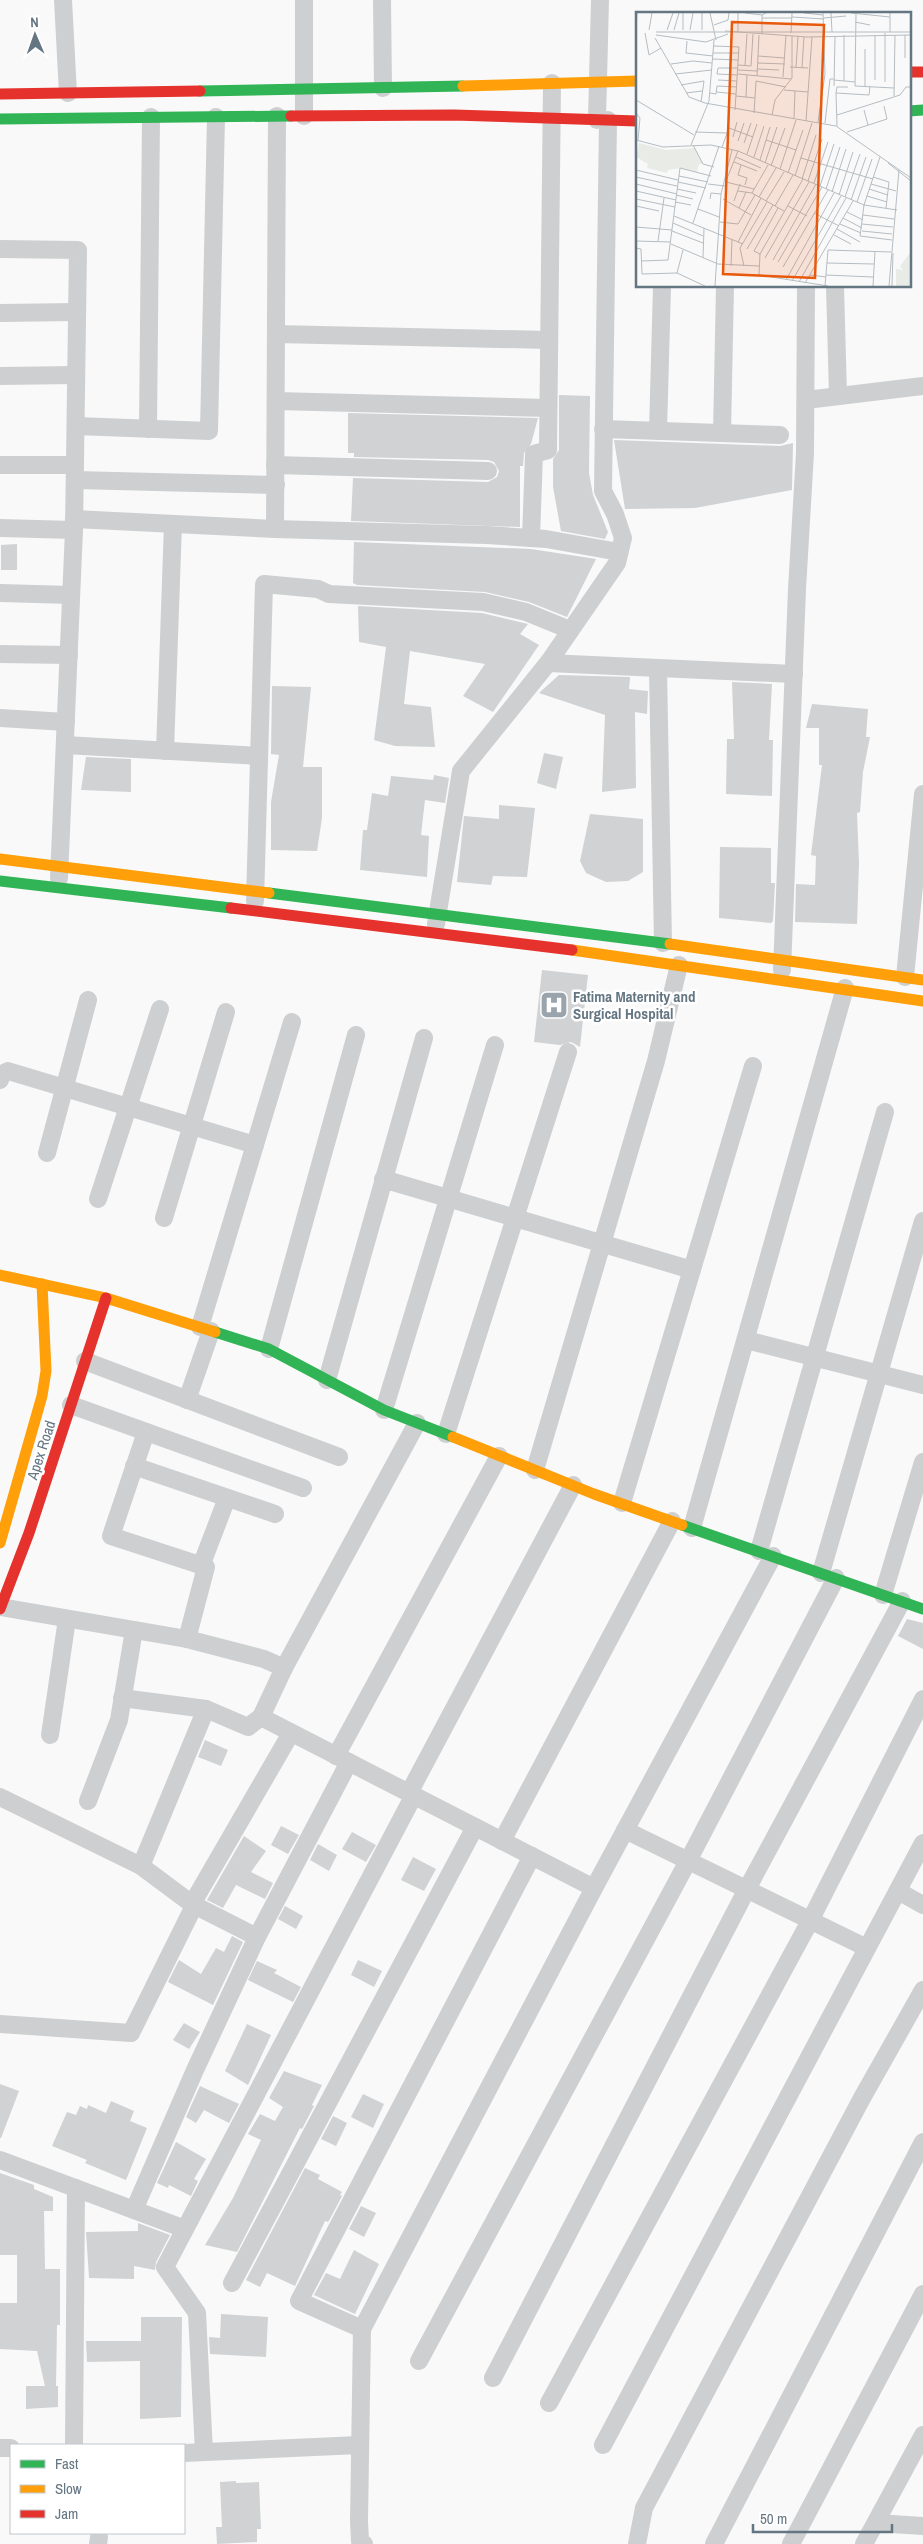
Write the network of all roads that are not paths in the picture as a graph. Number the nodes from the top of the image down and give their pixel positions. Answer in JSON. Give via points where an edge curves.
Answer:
{"nodes":[{"id":1,"x":63,"y":0,"type":"edge"},
{"id":2,"x":304,"y":0,"type":"edge"},
{"id":3,"x":382,"y":0,"type":"edge"},
{"id":4,"x":600,"y":0,"type":"edge"},
{"id":5,"x":910,"y":72,"type":"edge"},
{"id":6,"x":923,"y":72,"type":"edge"},
{"id":7,"x":636,"y":81,"type":"edge"},
{"id":8,"x":598,"y":82,"type":"junction"},
{"id":9,"x":552,"y":83,"type":"junction"},
{"id":10,"x":383,"y":88,"type":"junction"},
{"id":11,"x":304,"y":89,"type":"junction"},
{"id":12,"x":68,"y":93,"type":"junction"},
{"id":13,"x":0,"y":94,"type":"edge"},
{"id":14,"x":923,"y":110,"type":"edge"},
{"id":15,"x":910,"y":111,"type":"edge"},
{"id":16,"x":277,"y":116,"type":"junction"},
{"id":17,"x":304,"y":116,"type":"junction"},
{"id":18,"x":216,"y":117,"type":"junction"},
{"id":19,"x":151,"y":118,"type":"junction"},
{"id":20,"x":552,"y":118,"type":"junction"},
{"id":21,"x":0,"y":119,"type":"edge"},
{"id":22,"x":602,"y":120,"type":"junction"},
{"id":23,"x":636,"y":121,"type":"edge"},
{"id":24,"x":0,"y":250,"type":"edge"},
{"id":25,"x":662,"y":288,"type":"edge"},
{"id":26,"x":726,"y":288,"type":"edge"},
{"id":27,"x":806,"y":288,"type":"edge"},
{"id":28,"x":835,"y":288,"type":"edge"},
{"id":29,"x":77,"y":312,"type":"junction"},
{"id":30,"x":0,"y":313,"type":"edge"},
{"id":31,"x":276,"y":334,"type":"junction"},
{"id":32,"x":549,"y":340,"type":"junction"},
{"id":33,"x":76,"y":375,"type":"junction"},
{"id":34,"x":0,"y":376,"type":"edge"},
{"id":35,"x":923,"y":386,"type":"edge"},
{"id":36,"x":838,"y":396,"type":"junction"},
{"id":37,"x":806,"y":400,"type":"junction"},
{"id":38,"x":276,"y":401,"type":"junction"},
{"id":39,"x":548,"y":408,"type":"junction"},
{"id":40,"x":76,"y":426,"type":"junction"},
{"id":41,"x":148,"y":429,"type":"junction"},
{"id":42,"x":603,"y":429,"type":"junction"},
{"id":43,"x":658,"y":431,"type":"junction"},
{"id":44,"x":722,"y":433,"type":"junction"},
{"id":45,"x":780,"y":436,"type":"dead end"},
{"id":46,"x":0,"y":465,"type":"edge"},
{"id":47,"x":276,"y":465,"type":"junction"},
{"id":48,"x":488,"y":471,"type":"dead end"},
{"id":49,"x":75,"y":473,"type":"junction"},
{"id":50,"x":276,"y":485,"type":"junction"},
{"id":51,"x":173,"y":524,"type":"junction"},
{"id":52,"x":74,"y":525,"type":"junction"},
{"id":53,"x":0,"y":528,"type":"edge"},
{"id":54,"x":275,"y":530,"type":"junction"},
{"id":55,"x":530,"y":538,"type":"junction"},
{"id":56,"x":619,"y":552,"type":"junction"},
{"id":57,"x":0,"y":593,"type":"edge"},
{"id":58,"x":71,"y":595,"type":"junction"},
{"id":59,"x":570,"y":630,"type":"junction"},
{"id":60,"x":0,"y":654,"type":"edge"},
{"id":61,"x":69,"y":655,"type":"junction"},
{"id":62,"x":548,"y":663,"type":"junction"},
{"id":63,"x":658,"y":668,"type":"junction"},
{"id":64,"x":794,"y":674,"type":"junction"},
{"id":65,"x":0,"y":718,"type":"edge"},
{"id":66,"x":66,"y":722,"type":"junction"},
{"id":67,"x":65,"y":745,"type":"junction"},
{"id":68,"x":165,"y":751,"type":"junction"},
{"id":69,"x":259,"y":756,"type":"junction"},
{"id":70,"x":923,"y":794,"type":"edge"},
{"id":71,"x":0,"y":860,"type":"edge"},
{"id":72,"x":60,"y":868,"type":"junction"},
{"id":73,"x":0,"y":881,"type":"edge"},
{"id":74,"x":59,"y":889,"type":"junction"},
{"id":75,"x":255,"y":892,"type":"junction"},
{"id":76,"x":254,"y":912,"type":"junction"},
{"id":77,"x":438,"y":915,"type":"junction"},
{"id":78,"x":435,"y":932,"type":"junction"},
{"id":79,"x":663,"y":943,"type":"junction"},
{"id":80,"x":783,"y":959,"type":"junction"},
{"id":81,"x":679,"y":964,"type":"junction"},
{"id":82,"x":905,"y":977,"type":"junction"},
{"id":83,"x":782,"y":979,"type":"junction"},
{"id":84,"x":923,"y":980,"type":"edge"},
{"id":85,"x":846,"y":988,"type":"junction"},
{"id":86,"x":88,"y":1000,"type":"dead end"},
{"id":87,"x":923,"y":1000,"type":"edge"},
{"id":88,"x":160,"y":1009,"type":"dead end"},
{"id":89,"x":226,"y":1012,"type":"dead end"},
{"id":90,"x":292,"y":1022,"type":"dead end"},
{"id":91,"x":356,"y":1035,"type":"dead end"},
{"id":92,"x":424,"y":1038,"type":"dead end"},
{"id":93,"x":495,"y":1045,"type":"dead end"},
{"id":94,"x":568,"y":1052,"type":"dead end"},
{"id":95,"x":753,"y":1066,"type":"dead end"},
{"id":96,"x":0,"y":1080,"type":"edge"},
{"id":97,"x":64,"y":1089,"type":"junction"},
{"id":98,"x":128,"y":1108,"type":"junction"},
{"id":99,"x":885,"y":1112,"type":"dead end"},
{"id":100,"x":192,"y":1127,"type":"junction"},
{"id":101,"x":255,"y":1145,"type":"junction"},
{"id":102,"x":47,"y":1153,"type":"dead end"},
{"id":103,"x":383,"y":1179,"type":"junction"},
{"id":104,"x":448,"y":1198,"type":"junction"},
{"id":105,"x":98,"y":1199,"type":"dead end"},
{"id":106,"x":164,"y":1218,"type":"dead end"},
{"id":107,"x":514,"y":1218,"type":"junction"},
{"id":108,"x":923,"y":1222,"type":"edge"},
{"id":109,"x":602,"y":1244,"type":"junction"},
{"id":110,"x":692,"y":1270,"type":"junction"},
{"id":111,"x":0,"y":1275,"type":"edge"},
{"id":112,"x":42,"y":1284,"type":"junction"},
{"id":113,"x":106,"y":1298,"type":"junction"},
{"id":114,"x":205,"y":1329,"type":"junction"},
{"id":115,"x":746,"y":1340,"type":"junction"},
{"id":116,"x":269,"y":1349,"type":"junction"},
{"id":117,"x":814,"y":1358,"type":"junction"},
{"id":118,"x":85,"y":1361,"type":"junction"},
{"id":119,"x":879,"y":1374,"type":"junction"},
{"id":120,"x":327,"y":1380,"type":"junction"},
{"id":121,"x":923,"y":1386,"type":"edge"},
{"id":122,"x":187,"y":1400,"type":"junction"},
{"id":123,"x":71,"y":1405,"type":"junction"},
{"id":124,"x":384,"y":1410,"type":"junction"},
{"id":125,"x":418,"y":1423,"type":"junction"},
{"id":126,"x":146,"y":1432,"type":"junction"},
{"id":127,"x":446,"y":1434,"type":"junction"},
{"id":128,"x":499,"y":1456,"type":"junction"},
{"id":129,"x":339,"y":1457,"type":"dead end"},
{"id":130,"x":923,"y":1462,"type":"edge"},
{"id":131,"x":134,"y":1466,"type":"junction"},
{"id":132,"x":536,"y":1470,"type":"junction"},
{"id":133,"x":573,"y":1485,"type":"junction"},
{"id":134,"x":303,"y":1488,"type":"dead end"},
{"id":135,"x":227,"y":1498,"type":"junction"},
{"id":136,"x":622,"y":1503,"type":"junction"},
{"id":137,"x":275,"y":1514,"type":"dead end"},
{"id":138,"x":672,"y":1521,"type":"junction"},
{"id":139,"x":3,"y":1524,"type":"edge"},
{"id":140,"x":692,"y":1528,"type":"junction"},
{"id":141,"x":0,"y":1543,"type":"edge"},
{"id":142,"x":766,"y":1554,"type":"junction"},
{"id":143,"x":201,"y":1566,"type":"junction"},
{"id":144,"x":829,"y":1576,"type":"junction"},
{"id":145,"x":883,"y":1595,"type":"junction"},
{"id":146,"x":902,"y":1601,"type":"junction"},
{"id":147,"x":0,"y":1608,"type":"edge"},
{"id":148,"x":923,"y":1609,"type":"edge"},
{"id":149,"x":67,"y":1618,"type":"junction"},
{"id":150,"x":134,"y":1630,"type":"junction"},
{"id":151,"x":187,"y":1639,"type":"junction"},
{"id":152,"x":284,"y":1668,"type":"junction"},
{"id":153,"x":122,"y":1698,"type":"junction"},
{"id":154,"x":923,"y":1699,"type":"edge"},
{"id":155,"x":206,"y":1709,"type":"junction"},
{"id":156,"x":260,"y":1717,"type":"junction"},
{"id":157,"x":291,"y":1732,"type":"junction"},
{"id":158,"x":50,"y":1735,"type":"dead end"},
{"id":159,"x":343,"y":1759,"type":"junction"},
{"id":160,"x":412,"y":1794,"type":"junction"},
{"id":161,"x":0,"y":1797,"type":"edge"},
{"id":162,"x":88,"y":1801,"type":"dead end"},
{"id":163,"x":475,"y":1827,"type":"junction"},
{"id":164,"x":625,"y":1830,"type":"junction"},
{"id":165,"x":502,"y":1840,"type":"junction"},
{"id":166,"x":923,"y":1843,"type":"edge"},
{"id":167,"x":532,"y":1856,"type":"junction"},
{"id":168,"x":688,"y":1861,"type":"junction"},
{"id":169,"x":141,"y":1866,"type":"junction"},
{"id":170,"x":594,"y":1888,"type":"junction"},
{"id":171,"x":747,"y":1889,"type":"junction"},
{"id":172,"x":898,"y":1892,"type":"junction"},
{"id":173,"x":192,"y":1904,"type":"junction"},
{"id":174,"x":923,"y":1905,"type":"edge"},
{"id":175,"x":810,"y":1921,"type":"junction"},
{"id":176,"x":257,"y":1937,"type":"junction"},
{"id":177,"x":867,"y":1948,"type":"junction"},
{"id":178,"x":923,"y":1990,"type":"edge"},
{"id":179,"x":0,"y":2024,"type":"edge"},
{"id":180,"x":923,"y":2142,"type":"edge"},
{"id":181,"x":0,"y":2160,"type":"edge"},
{"id":182,"x":76,"y":2188,"type":"junction"},
{"id":183,"x":134,"y":2210,"type":"junction"},
{"id":184,"x":185,"y":2229,"type":"junction"},
{"id":185,"x":232,"y":2282,"type":"dead end"},
{"id":186,"x":923,"y":2294,"type":"edge"},
{"id":187,"x":362,"y":2329,"type":"junction"},
{"id":188,"x":420,"y":2361,"type":"dead end"},
{"id":189,"x":493,"y":2378,"type":"dead end"},
{"id":190,"x":549,"y":2403,"type":"dead end"},
{"id":191,"x":923,"y":2435,"type":"edge"},
{"id":192,"x":74,"y":2444,"type":"edge"},
{"id":193,"x":359,"y":2445,"type":"junction"},
{"id":194,"x":604,"y":2445,"type":"dead end"},
{"id":195,"x":204,"y":2452,"type":"junction"},
{"id":196,"x":185,"y":2453,"type":"edge"},
{"id":197,"x":918,"y":2455,"type":"edge"},
{"id":198,"x":876,"y":2523,"type":"junction"},
{"id":199,"x":923,"y":2526,"type":"edge"},
{"id":200,"x":364,"y":2544,"type":"edge"},
{"id":201,"x":637,"y":2544,"type":"edge"},
{"id":202,"x":714,"y":2544,"type":"edge"},
{"id":203,"x":791,"y":2544,"type":"edge"},
{"id":204,"x":864,"y":2544,"type":"edge"}],
"edges":[{"from":1,"to":12,"type":"street"},
{"from":2,"to":11,"type":"street"},
{"from":3,"to":10,"type":"street"},
{"from":4,"to":8,"type":"street"},
{"from":5,"to":6,"type":"street"},
{"from":7,"to":8,"type":"street"},
{"from":8,"to":9,"type":"street"},
{"from":8,"to":22,"type":"street"},
{"from":9,"to":10,"type":"street"},
{"from":9,"to":20,"type":"street"},
{"from":10,"to":11,"type":"street"},
{"from":11,"to":12,"type":"street"},
{"from":11,"to":17,"type":"street"},
{"from":12,"to":13,"type":"street"},
{"from":14,"to":15,"type":"street"},
{"from":16,"to":17,"type":"street"},
{"from":16,"to":18,"type":"street"},
{"from":16,"to":31,"type":"street"},
{"from":17,"to":20,"type":"street"},
{"from":18,"to":19,"type":"street"},
{"from":18,"to":41,"type":"street","via":[[209,432]]},
{"from":19,"to":21,"type":"street"},
{"from":19,"to":41,"type":"street"},
{"from":20,"to":22,"type":"street"},
{"from":20,"to":32,"type":"street"},
{"from":22,"to":23,"type":"street"},
{"from":22,"to":42,"type":"street"},
{"from":24,"to":29,"type":"street","via":[[78,250]]},
{"from":25,"to":43,"type":"street"},
{"from":26,"to":44,"type":"street"},
{"from":27,"to":37,"type":"street"},
{"from":28,"to":36,"type":"street"},
{"from":29,"to":30,"type":"street"},
{"from":29,"to":33,"type":"street"},
{"from":31,"to":32,"type":"street"},
{"from":31,"to":38,"type":"street"},
{"from":32,"to":39,"type":"street"},
{"from":33,"to":34,"type":"street"},
{"from":33,"to":40,"type":"street"},
{"from":35,"to":36,"type":"street"},
{"from":36,"to":37,"type":"street"},
{"from":37,"to":64,"type":"street"},
{"from":38,"to":39,"type":"street"},
{"from":38,"to":47,"type":"street"},
{"from":39,"to":55,"type":"street","via":[[548,450],[534,454]]},
{"from":40,"to":41,"type":"street"},
{"from":40,"to":49,"type":"street"},
{"from":42,"to":43,"type":"street"},
{"from":42,"to":56,"type":"street","via":[[603,491],[623,538]]},
{"from":43,"to":44,"type":"street"},
{"from":44,"to":45,"type":"street"},
{"from":46,"to":49,"type":"street"},
{"from":47,"to":48,"type":"street"},
{"from":47,"to":50,"type":"street"},
{"from":49,"to":50,"type":"street"},
{"from":49,"to":52,"type":"street"},
{"from":50,"to":54,"type":"street"},
{"from":51,"to":52,"type":"street"},
{"from":51,"to":54,"type":"street"},
{"from":51,"to":68,"type":"street"},
{"from":52,"to":53,"type":"street"},
{"from":52,"to":58,"type":"street"},
{"from":54,"to":55,"type":"street"},
{"from":55,"to":56,"type":"street"},
{"from":56,"to":59,"type":"street","via":[[617,563]]},
{"from":57,"to":58,"type":"street"},
{"from":58,"to":61,"type":"street"},
{"from":59,"to":62,"type":"street"},
{"from":59,"to":69,"type":"street","via":[[526,612],[483,602],[329,594],[318,589],[264,584]]},
{"from":60,"to":61,"type":"street"},
{"from":61,"to":66,"type":"street"},
{"from":62,"to":63,"type":"street"},
{"from":62,"to":77,"type":"street","via":[[460,771]]},
{"from":63,"to":64,"type":"street"},
{"from":63,"to":79,"type":"street"},
{"from":64,"to":80,"type":"street"},
{"from":65,"to":66,"type":"street"},
{"from":66,"to":67,"type":"street"},
{"from":67,"to":68,"type":"street"},
{"from":67,"to":72,"type":"street"},
{"from":68,"to":69,"type":"street"},
{"from":69,"to":75,"type":"street"},
{"from":70,"to":82,"type":"street"},
{"from":71,"to":72,"type":"street"},
{"from":72,"to":74,"type":"street"},
{"from":72,"to":75,"type":"street"},
{"from":73,"to":74,"type":"street"},
{"from":74,"to":76,"type":"street"},
{"from":75,"to":76,"type":"street"},
{"from":75,"to":77,"type":"street"},
{"from":76,"to":78,"type":"street"},
{"from":77,"to":78,"type":"street"},
{"from":77,"to":79,"type":"street"},
{"from":78,"to":81,"type":"street"},
{"from":79,"to":80,"type":"street"},
{"from":80,"to":82,"type":"street"},
{"from":80,"to":83,"type":"street"},
{"from":81,"to":83,"type":"street"},
{"from":81,"to":109,"type":"street","via":[[656,1061]]},
{"from":82,"to":84,"type":"street"},
{"from":83,"to":85,"type":"street"},
{"from":85,"to":87,"type":"street"},
{"from":85,"to":115,"type":"street"},
{"from":86,"to":97,"type":"street"},
{"from":88,"to":98,"type":"street"},
{"from":89,"to":100,"type":"street"},
{"from":90,"to":101,"type":"street"},
{"from":91,"to":116,"type":"street"},
{"from":92,"to":103,"type":"street"},
{"from":93,"to":104,"type":"street"},
{"from":94,"to":107,"type":"street"},
{"from":95,"to":110,"type":"street"},
{"from":96,"to":97,"type":"street","via":[[2,1074],[8,1072]]},
{"from":97,"to":98,"type":"street"},
{"from":97,"to":102,"type":"street"},
{"from":98,"to":100,"type":"street"},
{"from":98,"to":105,"type":"street"},
{"from":99,"to":117,"type":"street"},
{"from":100,"to":101,"type":"street"},
{"from":100,"to":106,"type":"street"},
{"from":101,"to":114,"type":"street"},
{"from":103,"to":104,"type":"street"},
{"from":103,"to":120,"type":"street"},
{"from":104,"to":107,"type":"street"},
{"from":104,"to":124,"type":"street"},
{"from":107,"to":109,"type":"street"},
{"from":107,"to":127,"type":"street"},
{"from":108,"to":119,"type":"street"},
{"from":109,"to":110,"type":"street"},
{"from":109,"to":132,"type":"street"},
{"from":110,"to":136,"type":"street"},
{"from":111,"to":112,"type":"street"},
{"from":112,"to":113,"type":"street"},
{"from":112,"to":139,"type":"street","name":"Apex Road","via":[[46,1361],[42,1396]]},
{"from":113,"to":114,"type":"street"},
{"from":113,"to":118,"type":"street","name":"Apex Road"},
{"from":114,"to":116,"type":"street"},
{"from":114,"to":122,"type":"street"},
{"from":115,"to":117,"type":"street"},
{"from":115,"to":140,"type":"street"},
{"from":116,"to":120,"type":"street"},
{"from":117,"to":119,"type":"street"},
{"from":117,"to":142,"type":"street"},
{"from":118,"to":122,"type":"street"},
{"from":118,"to":123,"type":"street","name":"Apex Road"},
{"from":119,"to":121,"type":"street"},
{"from":119,"to":144,"type":"street"},
{"from":120,"to":124,"type":"street"},
{"from":122,"to":129,"type":"street"},
{"from":123,"to":126,"type":"street"},
{"from":123,"to":147,"type":"street","name":"Apex Road","via":[[30,1533]]},
{"from":124,"to":125,"type":"street"},
{"from":125,"to":127,"type":"street"},
{"from":125,"to":152,"type":"street"},
{"from":126,"to":131,"type":"street"},
{"from":126,"to":134,"type":"street"},
{"from":127,"to":128,"type":"street"},
{"from":128,"to":132,"type":"street"},
{"from":128,"to":159,"type":"street"},
{"from":130,"to":145,"type":"street"},
{"from":131,"to":135,"type":"street"},
{"from":131,"to":143,"type":"street","via":[[111,1536]]},
{"from":132,"to":133,"type":"street"},
{"from":133,"to":136,"type":"street"},
{"from":133,"to":160,"type":"street"},
{"from":135,"to":137,"type":"street"},
{"from":135,"to":143,"type":"street"},
{"from":136,"to":138,"type":"street"},
{"from":138,"to":140,"type":"street"},
{"from":138,"to":165,"type":"street"},
{"from":139,"to":141,"type":"street","name":"Apex Road"},
{"from":140,"to":142,"type":"street"},
{"from":142,"to":144,"type":"street"},
{"from":142,"to":164,"type":"street"},
{"from":143,"to":151,"type":"street","via":[[206,1567]]},
{"from":144,"to":145,"type":"street"},
{"from":144,"to":168,"type":"street"},
{"from":145,"to":146,"type":"street"},
{"from":146,"to":148,"type":"street"},
{"from":146,"to":171,"type":"street"},
{"from":147,"to":149,"type":"street"},
{"from":149,"to":150,"type":"street"},
{"from":149,"to":158,"type":"street"},
{"from":150,"to":151,"type":"street"},
{"from":150,"to":153,"type":"street"},
{"from":151,"to":152,"type":"street","via":[[264,1659]]},
{"from":152,"to":156,"type":"street"},
{"from":153,"to":155,"type":"street"},
{"from":153,"to":162,"type":"street","via":[[119,1720]]},
{"from":154,"to":175,"type":"street"},
{"from":155,"to":156,"type":"street","via":[[248,1727]]},
{"from":155,"to":169,"type":"street"},
{"from":156,"to":157,"type":"street"},
{"from":157,"to":159,"type":"street"},
{"from":157,"to":173,"type":"street"},
{"from":159,"to":160,"type":"street"},
{"from":159,"to":176,"type":"street"},
{"from":160,"to":163,"type":"street"},
{"from":160,"to":184,"type":"street"},
{"from":161,"to":169,"type":"street"},
{"from":163,"to":165,"type":"street"},
{"from":163,"to":185,"type":"street"},
{"from":164,"to":168,"type":"street"},
{"from":164,"to":170,"type":"street"},
{"from":165,"to":167,"type":"street"},
{"from":166,"to":172,"type":"street"},
{"from":167,"to":170,"type":"street"},
{"from":167,"to":187,"type":"street","via":[[299,2301]]},
{"from":168,"to":171,"type":"street"},
{"from":168,"to":188,"type":"street"},
{"from":169,"to":173,"type":"street"},
{"from":170,"to":187,"type":"street"},
{"from":171,"to":175,"type":"street"},
{"from":171,"to":189,"type":"street"},
{"from":172,"to":174,"type":"street"},
{"from":172,"to":177,"type":"street"},
{"from":173,"to":176,"type":"street"},
{"from":173,"to":179,"type":"street","via":[[193,1908],[131,2033]]},
{"from":175,"to":177,"type":"street"},
{"from":175,"to":190,"type":"street"},
{"from":176,"to":183,"type":"street","via":[[194,2070]]},
{"from":177,"to":194,"type":"street"},
{"from":178,"to":201,"type":"street","via":[[644,2508]]},
{"from":180,"to":202,"type":"street"},
{"from":181,"to":182,"type":"street"},
{"from":182,"to":183,"type":"street"},
{"from":182,"to":192,"type":"street"},
{"from":183,"to":184,"type":"street"},
{"from":184,"to":195,"type":"street","via":[[165,2267],[197,2313]]},
{"from":186,"to":203,"type":"street"},
{"from":187,"to":193,"type":"street"},
{"from":191,"to":197,"type":"street"},
{"from":193,"to":195,"type":"street"},
{"from":193,"to":200,"type":"street","via":[[360,2541]]},
{"from":195,"to":196,"type":"street"},
{"from":197,"to":198,"type":"street"},
{"from":198,"to":199,"type":"street"},
{"from":198,"to":204,"type":"street"}]}
